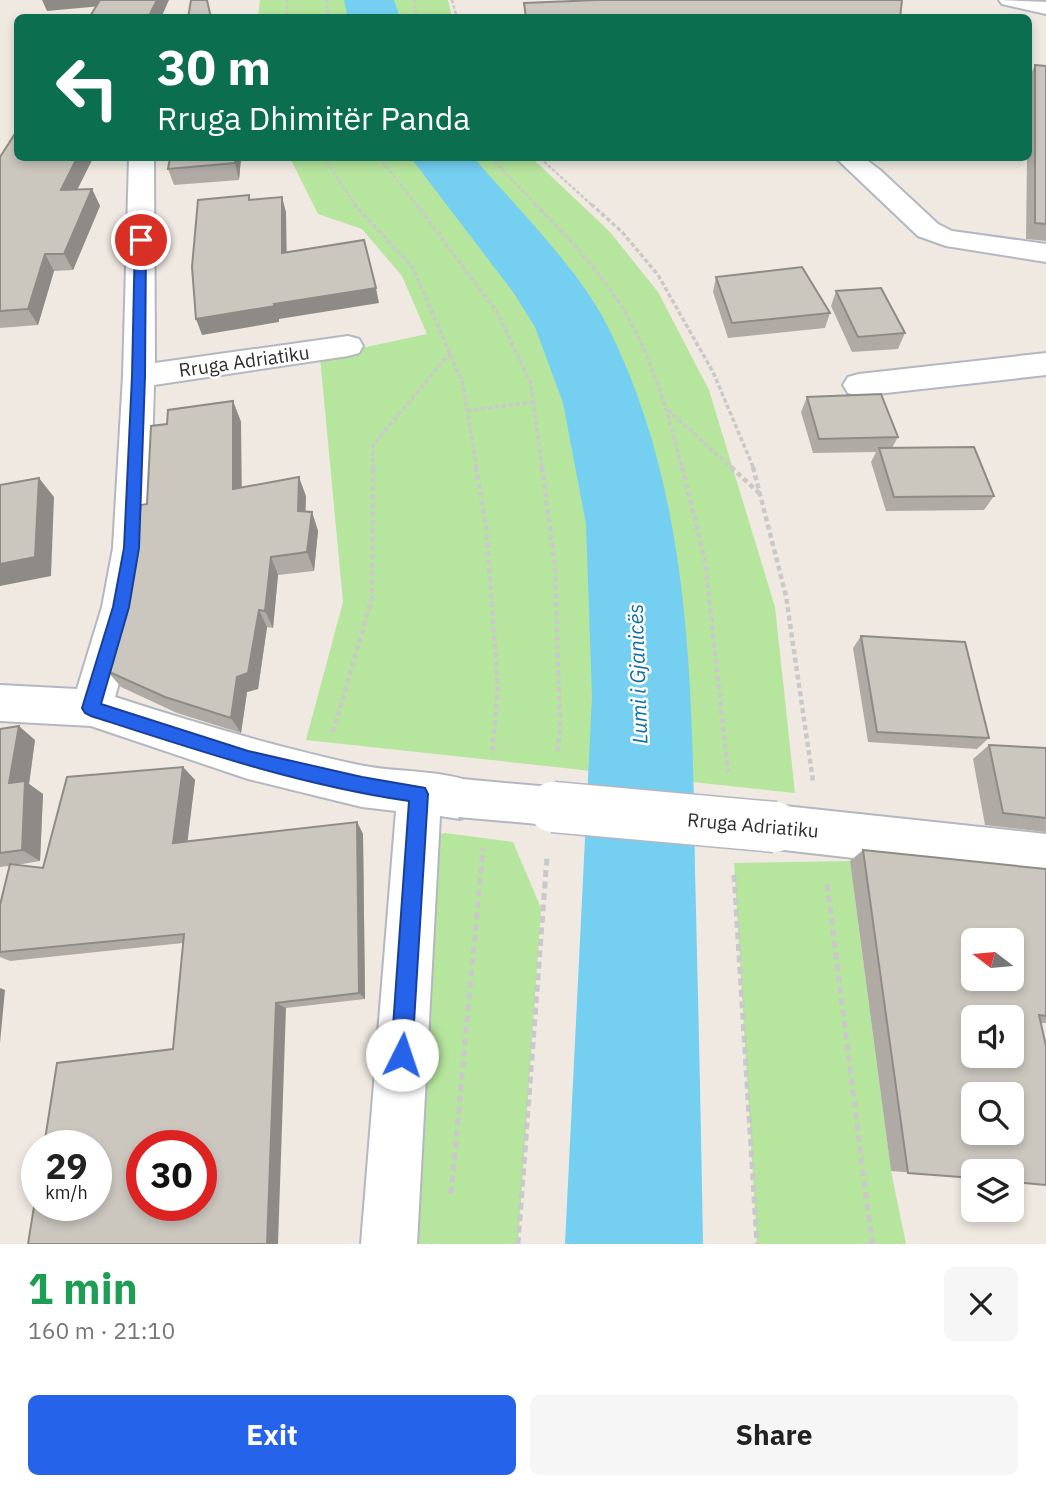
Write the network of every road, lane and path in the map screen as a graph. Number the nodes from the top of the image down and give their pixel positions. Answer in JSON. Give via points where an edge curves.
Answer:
{"nodes":[{"id":1,"x":1009,"y":0,"type":"edge"},
{"id":2,"x":1046,"y":8,"type":"edge"},
{"id":3,"x":141,"y":161,"type":"edge"},
{"id":4,"x":326,"y":161,"type":"edge"},
{"id":5,"x":381,"y":161,"type":"edge"},
{"id":6,"x":494,"y":161,"type":"edge"},
{"id":7,"x":543,"y":161,"type":"edge"},
{"id":8,"x":852,"y":161,"type":"edge"},
{"id":9,"x":1046,"y":253,"type":"edge"},
{"id":10,"x":348,"y":346,"type":"dead end"},
{"id":11,"x":450,"y":353,"type":"junction"},
{"id":12,"x":1046,"y":364,"type":"edge"},
{"id":13,"x":139,"y":376,"type":"junction"},
{"id":14,"x":859,"y":385,"type":"dead end"},
{"id":15,"x":533,"y":402,"type":"junction"},
{"id":16,"x":467,"y":411,"type":"junction"},
{"id":17,"x":760,"y":495,"type":"junction"},
{"id":18,"x":0,"y":703,"type":"edge"},
{"id":19,"x":91,"y":708,"type":"junction"},
{"id":20,"x":557,"y":757,"type":"dead end"},
{"id":21,"x":491,"y":768,"type":"dead end"},
{"id":22,"x":320,"y":776,"type":"junction"},
{"id":23,"x":440,"y":796,"type":"junction"},
{"id":24,"x":820,"y":831,"type":"junction"},
{"id":25,"x":484,"y":836,"type":"dead end"},
{"id":26,"x":547,"y":853,"type":"dead end"},
{"id":27,"x":1046,"y":857,"type":"edge"},
{"id":28,"x":450,"y":1203,"type":"dead end"},
{"id":29,"x":390,"y":1244,"type":"edge"},
{"id":30,"x":519,"y":1244,"type":"edge"},
{"id":31,"x":872,"y":1244,"type":"edge"}],
"edges":[{"from":1,"to":2,"type":"street"},
{"from":3,"to":13,"type":"street"},
{"from":4,"to":11,"type":"path","via":[[355,205],[413,268]]},
{"from":5,"to":15,"type":"path","via":[[497,312],[531,384]]},
{"from":6,"to":17,"type":"path","via":[[584,255],[630,321],[668,410]]},
{"from":7,"to":17,"type":"path","via":[[622,232],[658,275],[713,372],[753,466]]},
{"from":8,"to":9,"type":"street","via":[[928,230],[946,238]]},
{"from":10,"to":13,"type":"street","name":"Rruga Adriatiku"},
{"from":11,"to":16,"type":"path","via":[[463,384]]},
{"from":11,"to":22,"type":"path","via":[[373,445],[372,598]]},
{"from":12,"to":14,"type":"street"},
{"from":13,"to":19,"type":"street","via":[[131,548],[121,607]]},
{"from":15,"to":16,"type":"path"},
{"from":15,"to":20,"type":"path","via":[[555,567]]},
{"from":16,"to":21,"type":"path","via":[[486,526],[498,686]]},
{"from":17,"to":24,"type":"path","via":[[786,596]]},
{"from":18,"to":19,"type":"street"},
{"from":19,"to":22,"type":"street","name":"Rruga Adriatiku","via":[[248,759]]},
{"from":22,"to":23,"type":"street","name":"Rruga Adriatiku"},
{"from":23,"to":24,"type":"street","name":"Rruga Adriatiku","bridge":true},
{"from":23,"to":29,"type":"street"},
{"from":24,"to":27,"type":"street","name":"Rruga Adriatiku"},
{"from":24,"to":31,"type":"path"},
{"from":25,"to":28,"type":"path"},
{"from":26,"to":30,"type":"path"}]}
